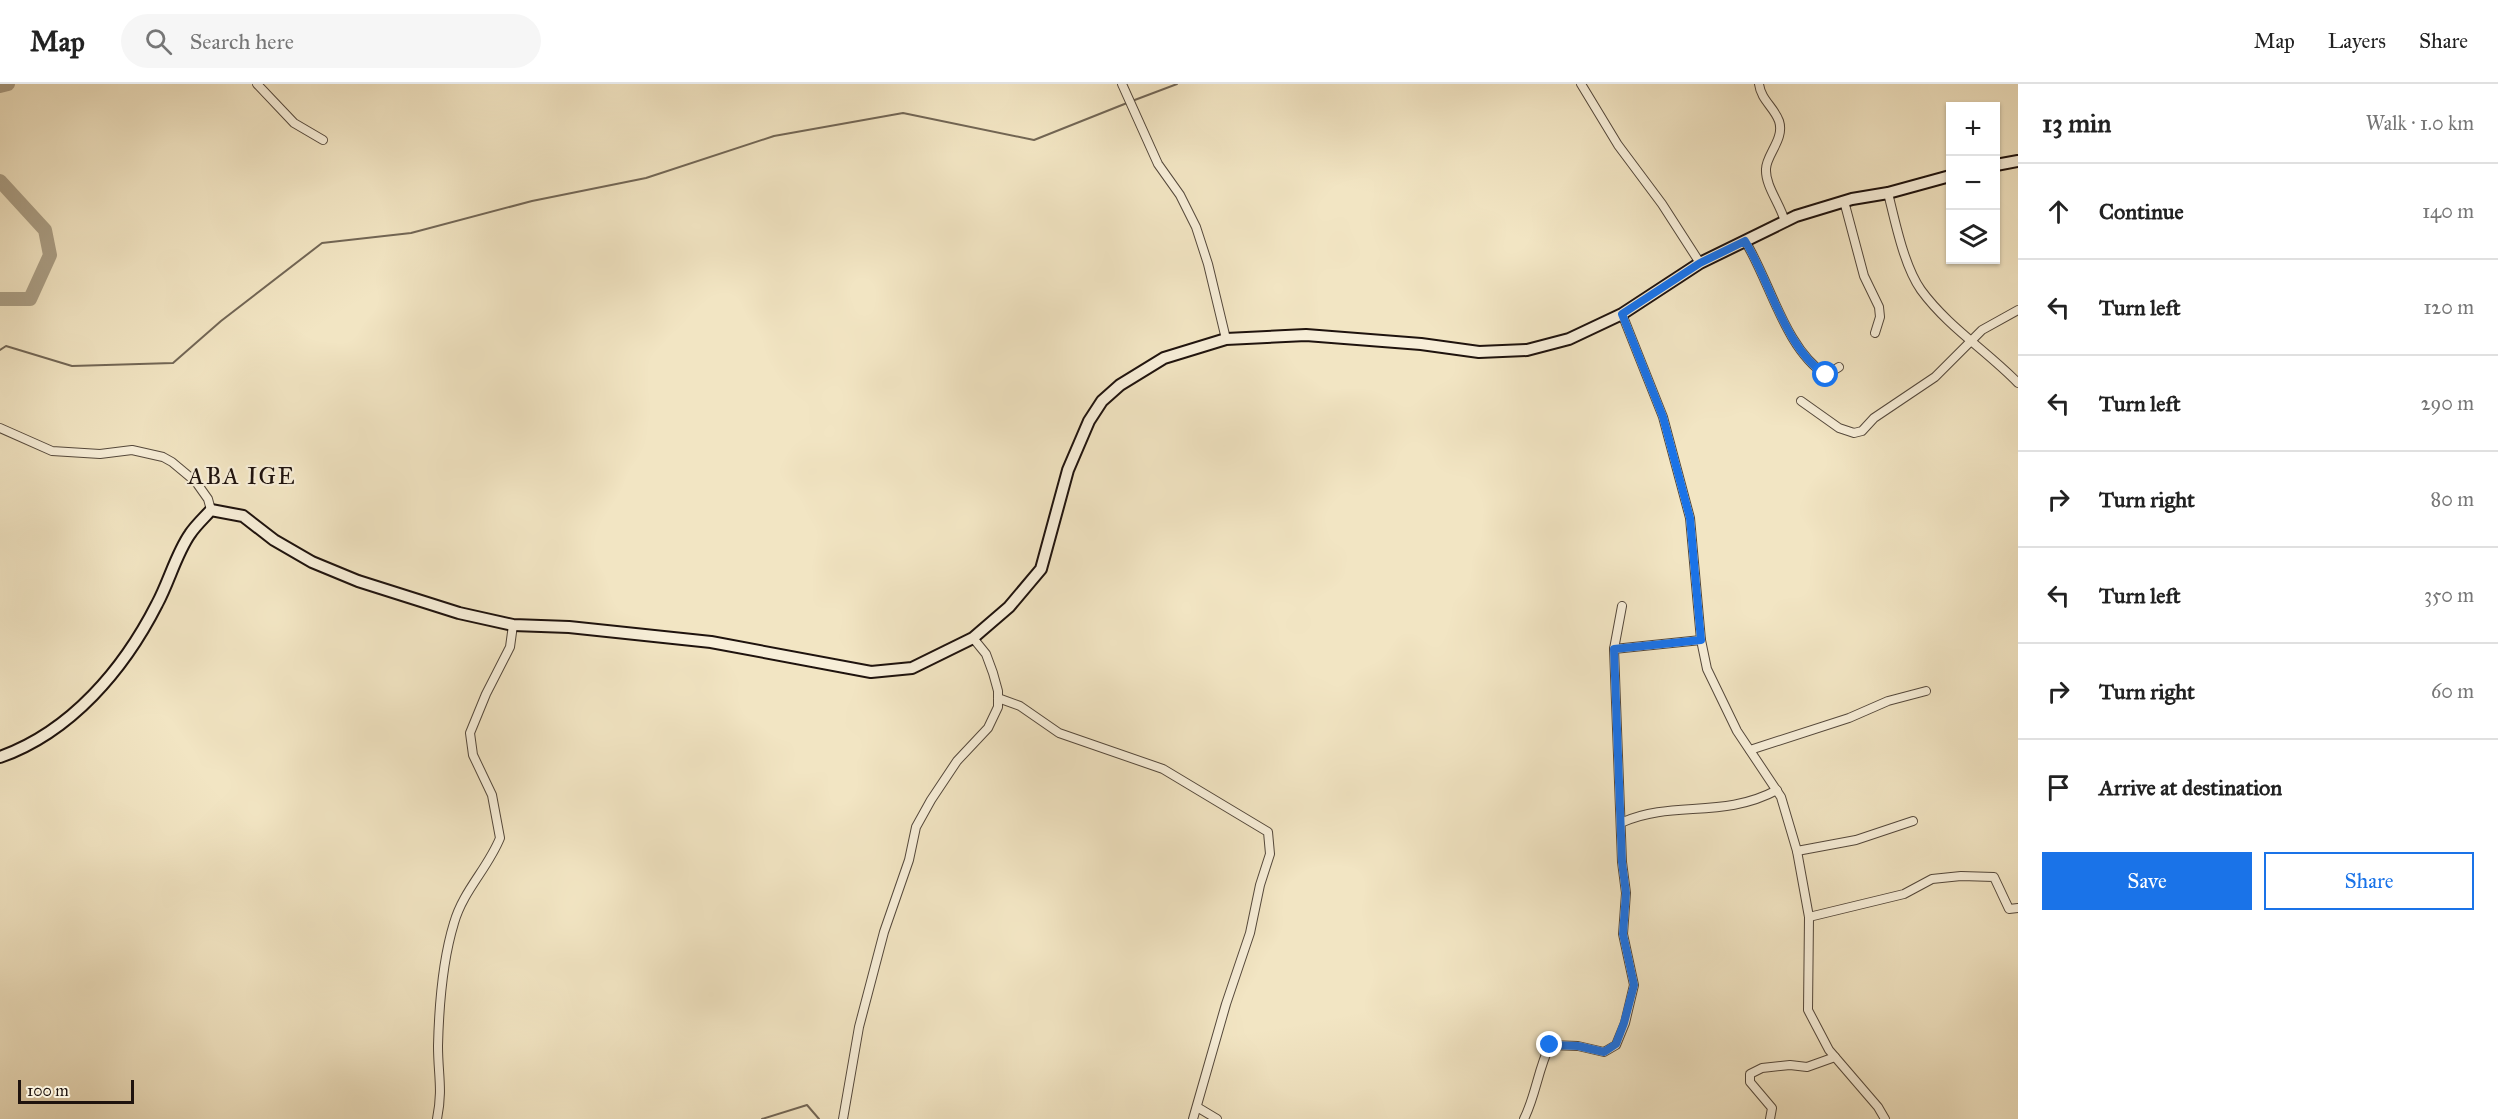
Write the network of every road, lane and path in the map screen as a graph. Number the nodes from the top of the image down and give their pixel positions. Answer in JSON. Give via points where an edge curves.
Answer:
{"nodes":[{"id":1,"x":257,"y":84,"type":"edge"},
{"id":2,"x":1581,"y":84,"type":"edge"},
{"id":3,"x":1759,"y":84,"type":"edge"},
{"id":4,"x":1124,"y":87,"type":"edge"},
{"id":5,"x":324,"y":140,"type":"dead end"},
{"id":6,"x":2018,"y":161,"type":"edge"},
{"id":7,"x":2000,"y":164,"type":"edge"},
{"id":8,"x":1946,"y":177,"type":"edge"},
{"id":9,"x":1888,"y":193,"type":"junction"},
{"id":10,"x":1844,"y":201,"type":"junction"},
{"id":11,"x":1785,"y":222,"type":"junction"},
{"id":12,"x":1745,"y":241,"type":"junction"},
{"id":13,"x":1700,"y":263,"type":"junction"},
{"id":14,"x":2018,"y":310,"type":"edge"},
{"id":15,"x":1622,"y":314,"type":"junction"},
{"id":16,"x":1875,"y":333,"type":"dead end"},
{"id":17,"x":1226,"y":339,"type":"junction"},
{"id":18,"x":1970,"y":342,"type":"junction"},
{"id":19,"x":1839,"y":367,"type":"dead end"},
{"id":20,"x":2018,"y":383,"type":"edge"},
{"id":21,"x":1801,"y":401,"type":"dead end"},
{"id":22,"x":0,"y":428,"type":"edge"},
{"id":23,"x":212,"y":510,"type":"junction"},
{"id":24,"x":1622,"y":606,"type":"dead end"},
{"id":25,"x":513,"y":625,"type":"junction"},
{"id":26,"x":973,"y":638,"type":"junction"},
{"id":27,"x":1701,"y":640,"type":"junction"},
{"id":28,"x":1614,"y":649,"type":"junction"},
{"id":29,"x":1926,"y":691,"type":"dead end"},
{"id":30,"x":998,"y":698,"type":"junction"},
{"id":31,"x":1750,"y":750,"type":"junction"},
{"id":32,"x":0,"y":757,"type":"edge"},
{"id":33,"x":1777,"y":790,"type":"junction"},
{"id":34,"x":1913,"y":821,"type":"dead end"},
{"id":35,"x":1623,"y":822,"type":"junction"},
{"id":36,"x":1797,"y":851,"type":"junction"},
{"id":37,"x":2018,"y":908,"type":"edge"},
{"id":38,"x":1809,"y":917,"type":"junction"},
{"id":39,"x":1834,"y":1057,"type":"junction"},
{"id":40,"x":1197,"y":1107,"type":"junction"},
{"id":41,"x":436,"y":1119,"type":"edge"},
{"id":42,"x":843,"y":1119,"type":"edge"},
{"id":43,"x":1193,"y":1119,"type":"edge"},
{"id":44,"x":1217,"y":1119,"type":"edge"},
{"id":45,"x":1524,"y":1119,"type":"edge"},
{"id":46,"x":1770,"y":1119,"type":"edge"},
{"id":47,"x":1885,"y":1119,"type":"edge"}],
"edges":[{"from":1,"to":5,"type":"street","via":[[294,123]]},
{"from":2,"to":13,"type":"street"},
{"from":3,"to":11,"type":"street","via":[[1760,93],[1779,122],[1777,144],[1766,165],[1766,177]]},
{"from":4,"to":17,"type":"street","via":[[1158,164],[1196,227]]},
{"from":6,"to":7,"type":"street"},
{"from":8,"to":9,"type":"street"},
{"from":9,"to":10,"type":"street"},
{"from":9,"to":18,"type":"street","via":[[1920,288]]},
{"from":10,"to":11,"type":"street"},
{"from":10,"to":16,"type":"street","via":[[1864,276],[1879,307]]},
{"from":11,"to":12,"type":"street"},
{"from":12,"to":13,"type":"street"},
{"from":12,"to":19,"type":"street","via":[[1759,263],[1773,300],[1814,367],[1826,375]]},
{"from":13,"to":15,"type":"street"},
{"from":14,"to":18,"type":"street","via":[[1982,330]]},
{"from":15,"to":17,"type":"street","via":[[1569,339],[1527,350],[1479,352],[1306,335]]},
{"from":15,"to":27,"type":"street","via":[[1663,417],[1690,518]]},
{"from":17,"to":26,"type":"street","via":[[1164,358],[1102,401],[1068,470],[1041,569],[1009,607]]},
{"from":18,"to":20,"type":"street"},
{"from":18,"to":21,"type":"street","via":[[1935,377],[1874,418],[1862,431],[1854,433],[1839,428]]},
{"from":22,"to":23,"type":"street","via":[[52,451],[100,454],[132,450],[163,458],[196,482]]},
{"from":23,"to":25,"type":"street","via":[[243,516],[302,557],[358,581],[459,613]]},
{"from":23,"to":32,"type":"street","via":[[189,534],[156,606],[110,677],[77,713]]},
{"from":24,"to":28,"type":"street"},
{"from":25,"to":26,"type":"street","via":[[667,636],[770,651],[872,672],[912,668]]},
{"from":25,"to":41,"type":"street","via":[[510,647],[470,733],[472,755],[492,795],[500,838],[454,922],[439,1003],[442,1094]]},
{"from":26,"to":30,"type":"street","via":[[986,654]]},
{"from":27,"to":28,"type":"street"},
{"from":27,"to":31,"type":"street","via":[[1707,669]]},
{"from":28,"to":35,"type":"street"},
{"from":29,"to":31,"type":"street"},
{"from":30,"to":40,"type":"street","via":[[1020,706],[1059,733],[1163,769],[1268,832],[1270,854],[1250,933]]},
{"from":30,"to":42,"type":"street","via":[[988,728],[957,761],[916,827],[861,1017]]},
{"from":31,"to":33,"type":"street"},
{"from":33,"to":35,"type":"street","via":[[1742,805],[1642,814]]},
{"from":33,"to":36,"type":"street"},
{"from":34,"to":36,"type":"street","via":[[1856,840]]},
{"from":35,"to":45,"type":"street","via":[[1623,934],[1634,985],[1624,1023],[1616,1044],[1604,1052],[1550,1045]]},
{"from":36,"to":38,"type":"street"},
{"from":37,"to":38,"type":"street","via":[[2009,909],[1994,878],[1961,876],[1932,879],[1904,894]]},
{"from":38,"to":39,"type":"street","via":[[1808,1010]]},
{"from":39,"to":46,"type":"street","via":[[1807,1068],[1790,1065],[1762,1068],[1750,1074],[1750,1082],[1772,1108]]},
{"from":39,"to":47,"type":"street"},
{"from":40,"to":43,"type":"street"},
{"from":40,"to":44,"type":"street"}]}
